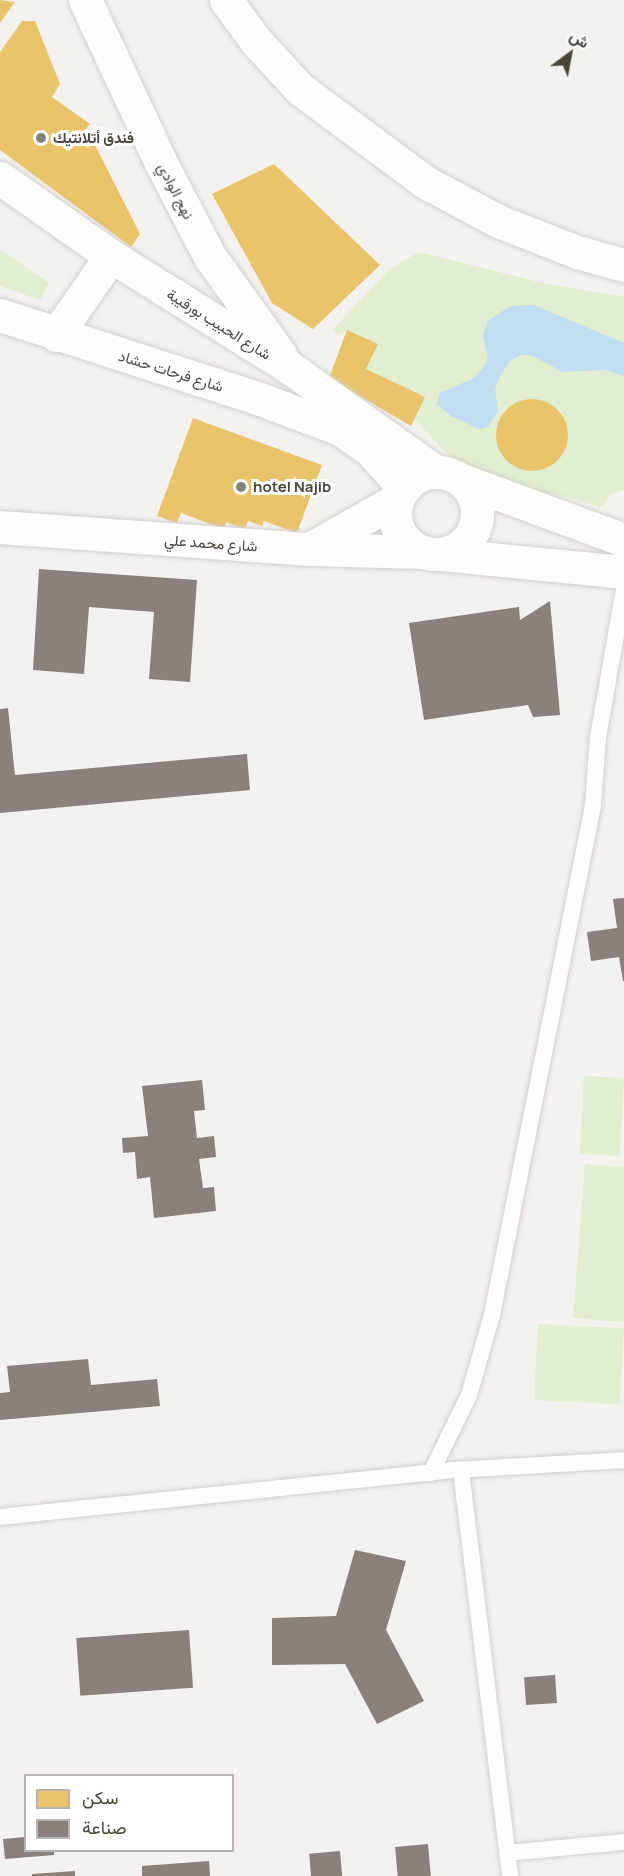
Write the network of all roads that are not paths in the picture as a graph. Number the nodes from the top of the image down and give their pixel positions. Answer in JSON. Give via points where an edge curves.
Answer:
{"nodes":[{"id":1,"x":85,"y":0,"type":"edge"},
{"id":2,"x":226,"y":0,"type":"edge"},
{"id":3,"x":0,"y":178,"type":"edge"},
{"id":4,"x":111,"y":256,"type":"junction"},
{"id":5,"x":624,"y":265,"type":"edge"},
{"id":6,"x":0,"y":315,"type":"edge"},
{"id":7,"x":56,"y":335,"type":"junction"},
{"id":8,"x":290,"y":368,"type":"junction"},
{"id":9,"x":447,"y":476,"type":"junction"},
{"id":10,"x":401,"y":494,"type":"junction"},
{"id":11,"x":0,"y":527,"type":"edge"},
{"id":12,"x":624,"y":540,"type":"edge"},
{"id":13,"x":309,"y":549,"type":"junction"},
{"id":14,"x":431,"y":553,"type":"junction"},
{"id":15,"x":624,"y":572,"type":"edge"},
{"id":16,"x":624,"y":589,"type":"edge"},
{"id":17,"x":624,"y":1460,"type":"edge"},
{"id":18,"x":461,"y":1470,"type":"junction"},
{"id":19,"x":431,"y":1473,"type":"junction"},
{"id":20,"x":0,"y":1517,"type":"edge"},
{"id":21,"x":624,"y":1842,"type":"edge"},
{"id":22,"x":507,"y":1853,"type":"junction"},
{"id":23,"x":510,"y":1876,"type":"edge"}],
"edges":[{"from":1,"to":8,"type":"street","name":"نهج الوادي","via":[[210,257]]},
{"from":2,"to":5,"type":"street","via":[[255,40],[300,89],[425,182],[498,221],[576,252]]},
{"from":3,"to":4,"type":"street","name":"شارع الحبيب بورقيبة"},
{"from":4,"to":7,"type":"street"},
{"from":4,"to":8,"type":"street","name":"شارع الحبيب بورقيبة"},
{"from":6,"to":7,"type":"street","name":"شارع فرحات حشاد"},
{"from":7,"to":10,"type":"street","name":"شارع فرحات حشاد","via":[[260,399],[340,429],[370,451]]},
{"from":8,"to":9,"type":"street","name":"شارع الحبيب بورقيبة"},
{"from":9,"to":10,"type":"street","via":[[424,474]]},
{"from":9,"to":12,"type":"street","name":"شارع الحبيب بورقيبة"},
{"from":9,"to":14,"type":"street","via":[[473,495],[476,524],[466,542]]},
{"from":10,"to":13,"type":"street"},
{"from":10,"to":14,"type":"street","via":[[396,524],[411,545]]},
{"from":11,"to":13,"type":"street","name":"شارع محمد علي"},
{"from":13,"to":14,"type":"street","name":"شارع محمد علي"},
{"from":14,"to":15,"type":"street","name":"شارع محمد علي"},
{"from":16,"to":19,"type":"lane","via":[[598,737],[593,806],[492,1315],[469,1395]]},
{"from":17,"to":18,"type":"lane"},
{"from":18,"to":19,"type":"lane"},
{"from":18,"to":22,"type":"lane"},
{"from":19,"to":20,"type":"lane"},
{"from":21,"to":22,"type":"lane"},
{"from":22,"to":23,"type":"lane"}]}
